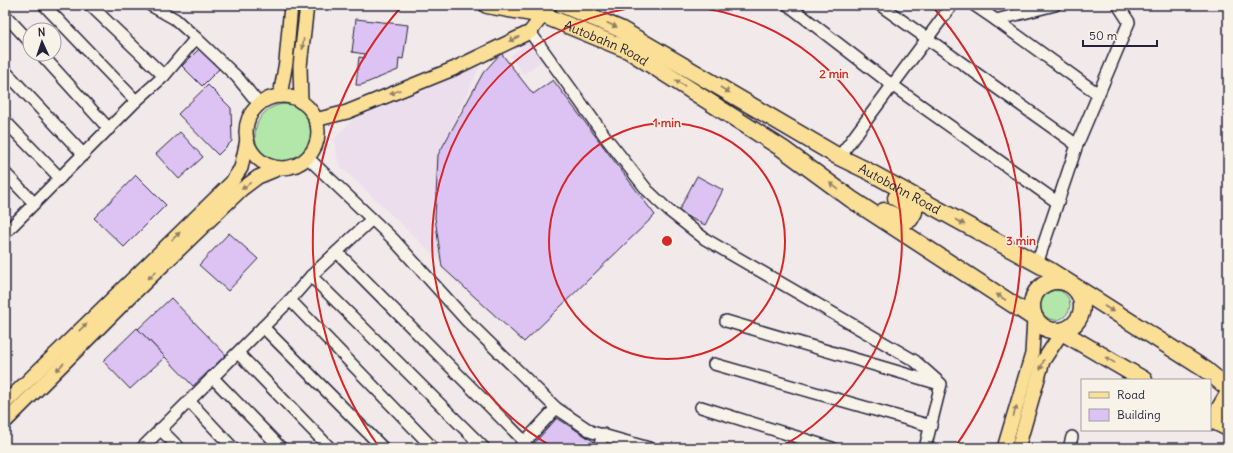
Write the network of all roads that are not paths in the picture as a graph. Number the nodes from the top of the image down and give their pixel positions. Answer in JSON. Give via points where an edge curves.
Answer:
{"nodes":[{"id":1,"x":44,"y":5,"type":"edge"},
{"id":2,"x":90,"y":5,"type":"edge"},
{"id":3,"x":150,"y":5,"type":"edge"},
{"id":4,"x":291,"y":5,"type":"edge"},
{"id":5,"x":307,"y":5,"type":"edge"},
{"id":6,"x":487,"y":5,"type":"edge"},
{"id":7,"x":563,"y":5,"type":"edge"},
{"id":8,"x":788,"y":5,"type":"edge"},
{"id":9,"x":880,"y":5,"type":"edge"},
{"id":10,"x":952,"y":5,"type":"edge"},
{"id":11,"x":974,"y":5,"type":"edge"},
{"id":12,"x":1055,"y":5,"type":"edge"},
{"id":13,"x":1118,"y":5,"type":"edge"},
{"id":14,"x":5,"y":15,"type":"edge"},
{"id":15,"x":543,"y":15,"type":"junction"},
{"id":16,"x":996,"y":20,"type":"junction"},
{"id":17,"x":530,"y":32,"type":"junction"},
{"id":18,"x":22,"y":33,"type":"edge"},
{"id":19,"x":196,"y":38,"type":"junction"},
{"id":20,"x":927,"y":38,"type":"junction"},
{"id":21,"x":48,"y":62,"type":"edge"},
{"id":22,"x":5,"y":71,"type":"edge"},
{"id":23,"x":164,"y":76,"type":"junction"},
{"id":24,"x":892,"y":85,"type":"junction"},
{"id":25,"x":1098,"y":94,"type":"junction"},
{"id":26,"x":280,"y":96,"type":"junction"},
{"id":27,"x":136,"y":101,"type":"junction"},
{"id":28,"x":301,"y":102,"type":"junction"},
{"id":29,"x":259,"y":104,"type":"junction"},
{"id":30,"x":315,"y":120,"type":"junction"},
{"id":31,"x":5,"y":121,"type":"edge"},
{"id":32,"x":109,"y":129,"type":"junction"},
{"id":33,"x":247,"y":140,"type":"junction"},
{"id":34,"x":1077,"y":145,"type":"junction"},
{"id":35,"x":84,"y":155,"type":"junction"},
{"id":36,"x":839,"y":157,"type":"junction"},
{"id":37,"x":307,"y":158,"type":"junction"},
{"id":38,"x":280,"y":168,"type":"junction"},
{"id":39,"x":866,"y":170,"type":"junction"},
{"id":40,"x":5,"y":174,"type":"edge"},
{"id":41,"x":60,"y":178,"type":"junction"},
{"id":42,"x":851,"y":198,"type":"junction"},
{"id":43,"x":34,"y":202,"type":"junction"},
{"id":44,"x":1057,"y":202,"type":"junction"},
{"id":45,"x":372,"y":219,"type":"junction"},
{"id":46,"x":6,"y":229,"type":"edge"},
{"id":47,"x":336,"y":252,"type":"junction"},
{"id":48,"x":1037,"y":264,"type":"junction"},
{"id":49,"x":311,"y":276,"type":"junction"},
{"id":50,"x":1071,"y":284,"type":"junction"},
{"id":51,"x":290,"y":300,"type":"junction"},
{"id":52,"x":1034,"y":318,"type":"junction"},
{"id":53,"x":726,"y":321,"type":"dead end"},
{"id":54,"x":262,"y":328,"type":"junction"},
{"id":55,"x":1062,"y":332,"type":"junction"},
{"id":56,"x":238,"y":353,"type":"junction"},
{"id":57,"x":714,"y":364,"type":"dead end"},
{"id":58,"x":212,"y":377,"type":"junction"},
{"id":59,"x":1142,"y":379,"type":"edge"},
{"id":60,"x":941,"y":384,"type":"junction"},
{"id":61,"x":1228,"y":388,"type":"edge"},
{"id":62,"x":1228,"y":394,"type":"edge"},
{"id":63,"x":189,"y":402,"type":"junction"},
{"id":64,"x":5,"y":403,"type":"edge"},
{"id":65,"x":701,"y":407,"type":"dead end"},
{"id":66,"x":556,"y":408,"type":"junction"},
{"id":67,"x":1211,"y":420,"type":"edge"},
{"id":68,"x":5,"y":422,"type":"edge"},
{"id":69,"x":931,"y":426,"type":"junction"},
{"id":70,"x":1228,"y":428,"type":"edge"},
{"id":71,"x":160,"y":429,"type":"junction"},
{"id":72,"x":603,"y":434,"type":"junction"},
{"id":73,"x":522,"y":445,"type":"edge"},
{"id":74,"x":142,"y":448,"type":"edge"},
{"id":75,"x":179,"y":448,"type":"edge"},
{"id":76,"x":233,"y":448,"type":"edge"},
{"id":77,"x":281,"y":448,"type":"edge"},
{"id":78,"x":330,"y":448,"type":"edge"},
{"id":79,"x":383,"y":448,"type":"edge"},
{"id":80,"x":433,"y":448,"type":"edge"},
{"id":81,"x":484,"y":448,"type":"edge"},
{"id":82,"x":599,"y":448,"type":"edge"},
{"id":83,"x":649,"y":448,"type":"edge"},
{"id":84,"x":832,"y":448,"type":"edge"},
{"id":85,"x":925,"y":448,"type":"edge"},
{"id":86,"x":1004,"y":448,"type":"edge"},
{"id":87,"x":1018,"y":448,"type":"edge"}],
"edges":[{"from":1,"to":27,"type":"street"},
{"from":2,"to":23,"type":"street"},
{"from":3,"to":19,"type":"street","via":[[175,19]]},
{"from":4,"to":26,"type":"main road"},
{"from":5,"to":28,"type":"main road","one_way":true,"via":[[300,66]]},
{"from":6,"to":15,"type":"highway","name":"Autobahn Road"},
{"from":7,"to":36,"type":"highway","name":"Autobahn Road","one_way":true,"via":[[620,28]]},
{"from":8,"to":24,"type":"street"},
{"from":9,"to":20,"type":"street"},
{"from":10,"to":20,"type":"street"},
{"from":11,"to":16,"type":"street"},
{"from":12,"to":16,"type":"street"},
{"from":13,"to":25,"type":"street","via":[[1129,22]]},
{"from":14,"to":18,"type":"street"},
{"from":15,"to":17,"type":"main road"},
{"from":42,"to":15,"type":"highway","name":"Autobahn Road","one_way":true,"via":[[783,149],[628,50]]},
{"from":16,"to":25,"type":"street"},
{"from":17,"to":30,"type":"main road","one_way":true,"via":[[453,69],[347,112]]},
{"from":17,"to":60,"type":"street","via":[[607,139],[647,190],[668,210],[705,239],[915,361]]},
{"from":19,"to":23,"type":"street"},
{"from":19,"to":29,"type":"street","via":[[237,77]]},
{"from":20,"to":24,"type":"street"},
{"from":20,"to":34,"type":"street"},
{"from":21,"to":32,"type":"street"},
{"from":22,"to":35,"type":"street"},
{"from":23,"to":27,"type":"street"},
{"from":24,"to":36,"type":"street"},
{"from":24,"to":44,"type":"street"},
{"from":25,"to":34,"type":"street"},
{"from":26,"to":28,"type":"main road"},
{"from":26,"to":29,"type":"main road"},
{"from":27,"to":32,"type":"street"},
{"from":28,"to":30,"type":"main road"},
{"from":29,"to":33,"type":"main road","via":[[248,120]]},
{"from":30,"to":37,"type":"main road","via":[[316,140]]},
{"from":31,"to":41,"type":"street"},
{"from":32,"to":35,"type":"street"},
{"from":33,"to":38,"type":"main road","via":[[251,151],[259,160]]},
{"from":64,"to":33,"type":"main road","one_way":true,"via":[[231,183],[241,168]]},
{"from":34,"to":44,"type":"street"},
{"from":35,"to":41,"type":"street"},
{"from":36,"to":39,"type":"highway","name":"Autobahn Road"},
{"from":37,"to":38,"type":"main road","via":[[290,167]]},
{"from":37,"to":45,"type":"street"},
{"from":38,"to":68,"type":"main road","one_way":true,"via":[[258,177],[242,189]]},
{"from":39,"to":42,"type":"highway","via":[[881,190],[912,206],[914,212],[910,219],[901,219],[873,205]]},
{"from":39,"to":48,"type":"highway","name":"Autobahn Road","one_way":true},
{"from":40,"to":43,"type":"street"},
{"from":41,"to":43,"type":"street"},
{"from":52,"to":42,"type":"highway","name":"Autobahn Road","one_way":true},
{"from":43,"to":46,"type":"street"},
{"from":44,"to":48,"type":"street"},
{"from":45,"to":47,"type":"street"},
{"from":45,"to":66,"type":"street","via":[[467,321]]},
{"from":47,"to":49,"type":"street"},
{"from":47,"to":73,"type":"street"},
{"from":48,"to":50,"type":"highway","name":"Autobahn Road"},
{"from":49,"to":51,"type":"street"},
{"from":49,"to":81,"type":"street"},
{"from":50,"to":52,"type":"highway","via":[[1055,280],[1039,287],[1032,302]]},
{"from":50,"to":55,"type":"highway","via":[[1081,297],[1082,313],[1072,326]]},
{"from":50,"to":61,"type":"highway","name":"Autobahn Road","one_way":true,"via":[[1206,370]]},
{"from":51,"to":54,"type":"street"},
{"from":51,"to":80,"type":"street"},
{"from":52,"to":55,"type":"highway","via":[[1044,328]]},
{"from":86,"to":52,"type":"main road","one_way":true,"via":[[1032,354]]},
{"from":53,"to":60,"type":"street"},
{"from":54,"to":56,"type":"street"},
{"from":54,"to":79,"type":"street"},
{"from":59,"to":55,"type":"highway","one_way":true},
{"from":55,"to":87,"type":"main road","one_way":true,"via":[[1043,361]]},
{"from":56,"to":58,"type":"street"},
{"from":56,"to":78,"type":"street"},
{"from":57,"to":69,"type":"street"},
{"from":58,"to":63,"type":"street"},
{"from":58,"to":77,"type":"street"},
{"from":60,"to":69,"type":"street"},
{"from":62,"to":67,"type":"highway"},
{"from":63,"to":71,"type":"street"},
{"from":63,"to":76,"type":"street"},
{"from":65,"to":84,"type":"street"},
{"from":66,"to":72,"type":"street","via":[[592,432]]},
{"from":66,"to":73,"type":"street"},
{"from":67,"to":70,"type":"highway"},
{"from":69,"to":85,"type":"street"},
{"from":71,"to":74,"type":"street"},
{"from":71,"to":75,"type":"street"},
{"from":72,"to":82,"type":"street"},
{"from":72,"to":83,"type":"street"}]}
